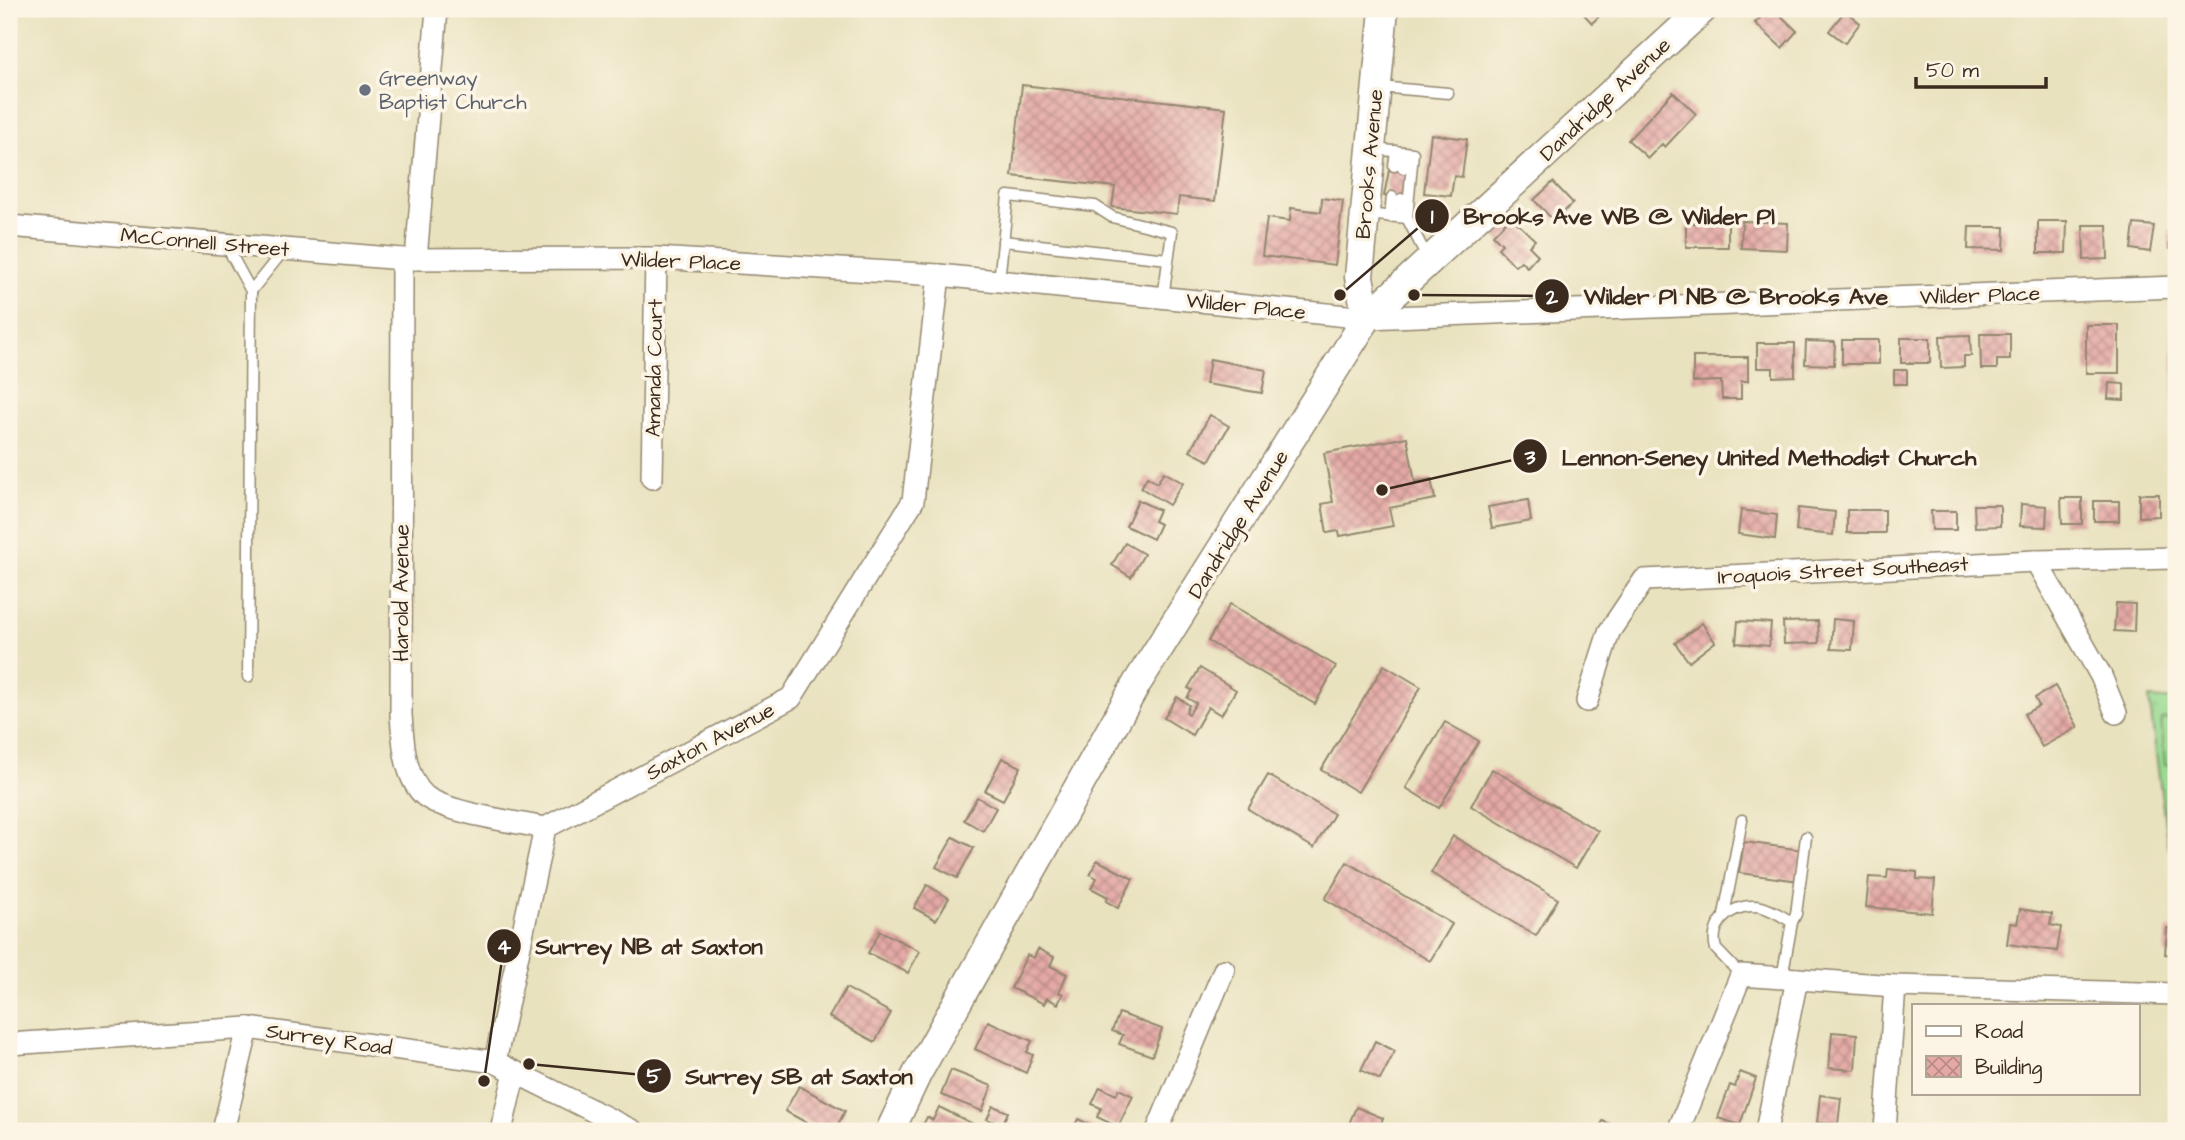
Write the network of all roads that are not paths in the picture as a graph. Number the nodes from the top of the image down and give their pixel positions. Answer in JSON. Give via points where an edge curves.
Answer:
{"nodes":[{"id":1,"x":437,"y":9,"type":"edge"},
{"id":2,"x":1384,"y":9,"type":"edge"},
{"id":3,"x":1703,"y":9,"type":"edge"},
{"id":4,"x":1377,"y":87,"type":"junction"},
{"id":5,"x":1448,"y":93,"type":"dead end"},
{"id":6,"x":1390,"y":151,"type":"junction"},
{"id":7,"x":1399,"y":167,"type":"dead end"},
{"id":8,"x":1397,"y":198,"type":"dead end"},
{"id":9,"x":1391,"y":217,"type":"junction"},
{"id":10,"x":9,"y":226,"type":"edge"},
{"id":11,"x":1003,"y":241,"type":"junction"},
{"id":12,"x":224,"y":243,"type":"junction"},
{"id":13,"x":286,"y":248,"type":"junction"},
{"id":14,"x":656,"y":258,"type":"junction"},
{"id":15,"x":409,"y":259,"type":"junction"},
{"id":16,"x":1168,"y":259,"type":"junction"},
{"id":17,"x":1429,"y":261,"type":"junction"},
{"id":18,"x":939,"y":275,"type":"junction"},
{"id":19,"x":999,"y":281,"type":"junction"},
{"id":20,"x":2176,"y":287,"type":"edge"},
{"id":21,"x":251,"y":291,"type":"junction"},
{"id":22,"x":1163,"y":298,"type":"junction"},
{"id":23,"x":1367,"y":318,"type":"junction"},
{"id":24,"x":652,"y":478,"type":"dead end"},
{"id":25,"x":2176,"y":558,"type":"edge"},
{"id":26,"x":2036,"y":561,"type":"junction"},
{"id":27,"x":248,"y":677,"type":"dead end"},
{"id":28,"x":1587,"y":701,"type":"dead end"},
{"id":29,"x":2116,"y":713,"type":"dead end"},
{"id":30,"x":1742,"y":820,"type":"dead end"},
{"id":31,"x":545,"y":828,"type":"junction"},
{"id":32,"x":1806,"y":836,"type":"dead end"},
{"id":33,"x":1724,"y":915,"type":"junction"},
{"id":34,"x":1792,"y":922,"type":"junction"},
{"id":35,"x":1224,"y":970,"type":"dead end"},
{"id":36,"x":1741,"y":975,"type":"junction"},
{"id":37,"x":1789,"y":978,"type":"junction"},
{"id":38,"x":1895,"y":986,"type":"junction"},
{"id":39,"x":2176,"y":994,"type":"edge"},
{"id":40,"x":248,"y":1028,"type":"junction"},
{"id":41,"x":9,"y":1044,"type":"edge"},
{"id":42,"x":495,"y":1062,"type":"junction"},
{"id":43,"x":515,"y":1072,"type":"junction"},
{"id":44,"x":223,"y":1131,"type":"edge"},
{"id":45,"x":501,"y":1131,"type":"edge"},
{"id":46,"x":633,"y":1131,"type":"edge"},
{"id":47,"x":890,"y":1131,"type":"edge"},
{"id":48,"x":1157,"y":1131,"type":"edge"},
{"id":49,"x":1678,"y":1131,"type":"edge"},
{"id":50,"x":1766,"y":1131,"type":"edge"},
{"id":51,"x":1885,"y":1131,"type":"edge"}],
"edges":[{"from":1,"to":15,"type":"street"},
{"from":2,"to":4,"type":"street","name":"Brooks Avenue"},
{"from":3,"to":17,"type":"street","name":"Dandridge Avenue"},
{"from":4,"to":5,"type":"lane"},
{"from":4,"to":6,"type":"street","name":"Brooks Avenue"},
{"from":6,"to":7,"type":"lane"},
{"from":6,"to":9,"type":"street","name":"Brooks Avenue"},
{"from":6,"to":9,"type":"lane","via":[[1413,153]]},
{"from":8,"to":9,"type":"lane"},
{"from":9,"to":17,"type":"lane"},
{"from":9,"to":23,"type":"street","name":"Brooks Avenue","via":[[1359,277]]},
{"from":10,"to":12,"type":"street","name":"McConnell Street"},
{"from":11,"to":16,"type":"lane"},
{"from":11,"to":16,"type":"lane","via":[[1008,196],[1095,206],[1112,217],[1172,232]]},
{"from":11,"to":19,"type":"lane"},
{"from":12,"to":13,"type":"street","name":"McConnell Street"},
{"from":12,"to":21,"type":"lane"},
{"from":13,"to":15,"type":"street","name":"McConnell Street"},
{"from":13,"to":21,"type":"lane"},
{"from":14,"to":15,"type":"street","name":"Wilder Place"},
{"from":14,"to":18,"type":"street","name":"Wilder Place"},
{"from":14,"to":24,"type":"street","name":"Amanda Court"},
{"from":15,"to":31,"type":"street","name":"Harold Avenue","via":[[404,751],[424,795],[445,806]]},
{"from":16,"to":22,"type":"lane"},
{"from":17,"to":23,"type":"street","name":"Dandridge Avenue"},
{"from":18,"to":19,"type":"street","name":"Wilder Place"},
{"from":18,"to":31,"type":"street","name":"Saxton Avenue","via":[[913,501],[791,698]]},
{"from":19,"to":22,"type":"street","name":"Wilder Place"},
{"from":20,"to":23,"type":"street","name":"Wilder Place"},
{"from":21,"to":27,"type":"lane"},
{"from":22,"to":23,"type":"street","name":"Wilder Place"},
{"from":23,"to":47,"type":"street","name":"Dandridge Avenue","via":[[1235,542],[1137,683],[917,1074]]},
{"from":25,"to":26,"type":"street","name":"Iroquois Street Southeast"},
{"from":26,"to":28,"type":"street","name":"Iroquois Street Southeast","via":[[1644,580],[1609,632]]},
{"from":26,"to":29,"type":"street","via":[[2101,676]]},
{"from":30,"to":33,"type":"lane"},
{"from":31,"to":42,"type":"street"},
{"from":32,"to":34,"type":"lane"},
{"from":33,"to":34,"type":"lane","via":[[1743,906],[1761,907]]},
{"from":33,"to":36,"type":"lane","via":[[1715,928],[1716,949]]},
{"from":34,"to":37,"type":"lane"},
{"from":35,"to":48,"type":"street"},
{"from":36,"to":37,"type":"street"},
{"from":36,"to":49,"type":"street"},
{"from":37,"to":38,"type":"street"},
{"from":37,"to":50,"type":"street"},
{"from":38,"to":39,"type":"street"},
{"from":38,"to":51,"type":"street"},
{"from":40,"to":41,"type":"street","name":"Surrey Road"},
{"from":40,"to":42,"type":"street","name":"Surrey Road"},
{"from":40,"to":44,"type":"street"},
{"from":42,"to":43,"type":"street","name":"Surrey Road"},
{"from":43,"to":45,"type":"street"},
{"from":43,"to":46,"type":"street","name":"Surrey Road"}]}
